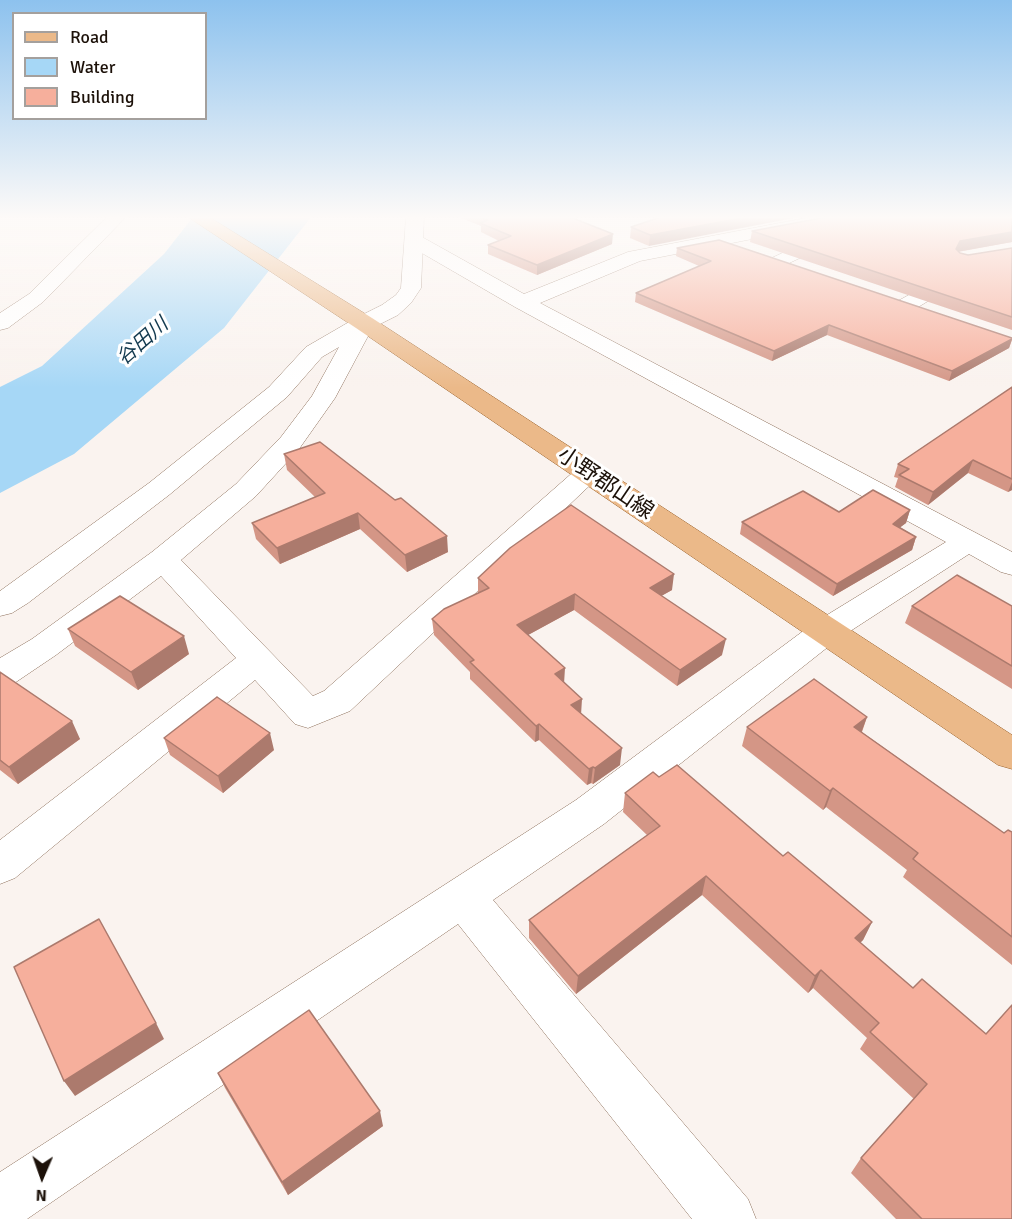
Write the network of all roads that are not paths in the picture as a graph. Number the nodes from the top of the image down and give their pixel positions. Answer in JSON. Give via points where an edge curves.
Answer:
{"nodes":[{"id":1,"x":60,"y":274,"type":"edge"},
{"id":2,"x":287,"y":274,"type":"edge"},
{"id":3,"x":412,"y":274,"type":"edge"},
{"id":4,"x":481,"y":274,"type":"edge"},
{"id":5,"x":591,"y":274,"type":"edge"},
{"id":6,"x":936,"y":288,"type":"edge"},
{"id":7,"x":886,"y":298,"type":"edge"},
{"id":8,"x":523,"y":302,"type":"junction"},
{"id":9,"x":908,"y":305,"type":"junction"},
{"id":10,"x":929,"y":312,"type":"edge"},
{"id":11,"x":355,"y":317,"type":"junction"},
{"id":12,"x":882,"y":319,"type":"edge"},
{"id":13,"x":0,"y":323,"type":"edge"},
{"id":14,"x":590,"y":474,"type":"junction"},
{"id":15,"x":967,"y":542,"type":"junction"},
{"id":16,"x":163,"y":559,"type":"junction"},
{"id":17,"x":1012,"y":565,"type":"edge"},
{"id":18,"x":0,"y":605,"type":"edge"},
{"id":19,"x":826,"y":631,"type":"junction"},
{"id":20,"x":257,"y":660,"type":"junction"},
{"id":21,"x":0,"y":675,"type":"edge"},
{"id":22,"x":1012,"y":754,"type":"edge"},
{"id":23,"x":0,"y":865,"type":"edge"},
{"id":24,"x":463,"y":897,"type":"junction"},
{"id":25,"x":0,"y":1204,"type":"edge"},
{"id":26,"x":728,"y":1219,"type":"edge"}],
"edges":[{"from":1,"to":13,"type":"street","via":[[36,298]]},
{"from":2,"to":11,"type":"main road","name":"小野郡山線"},
{"from":3,"to":11,"type":"street","via":[[411,288],[390,310]]},
{"from":4,"to":8,"type":"street"},
{"from":5,"to":8,"type":"street"},
{"from":6,"to":9,"type":"street"},
{"from":7,"to":9,"type":"street"},
{"from":8,"to":15,"type":"street"},
{"from":9,"to":10,"type":"street"},
{"from":9,"to":12,"type":"street"},
{"from":11,"to":14,"type":"main road","name":"小野郡山線"},
{"from":11,"to":16,"type":"street","via":[[323,398],[290,443],[246,490]]},
{"from":11,"to":18,"type":"street","via":[[314,352],[278,392],[168,482]]},
{"from":14,"to":19,"type":"main road","name":"小野郡山線"},
{"from":14,"to":20,"type":"street","via":[[337,701],[308,714]]},
{"from":15,"to":17,"type":"street"},
{"from":15,"to":19,"type":"street"},
{"from":16,"to":20,"type":"street"},
{"from":16,"to":21,"type":"street"},
{"from":19,"to":22,"type":"main road","name":"小野郡山線"},
{"from":19,"to":24,"type":"street","via":[[590,812]]},
{"from":20,"to":23,"type":"street"},
{"from":24,"to":25,"type":"street"},
{"from":24,"to":26,"type":"street"}]}
